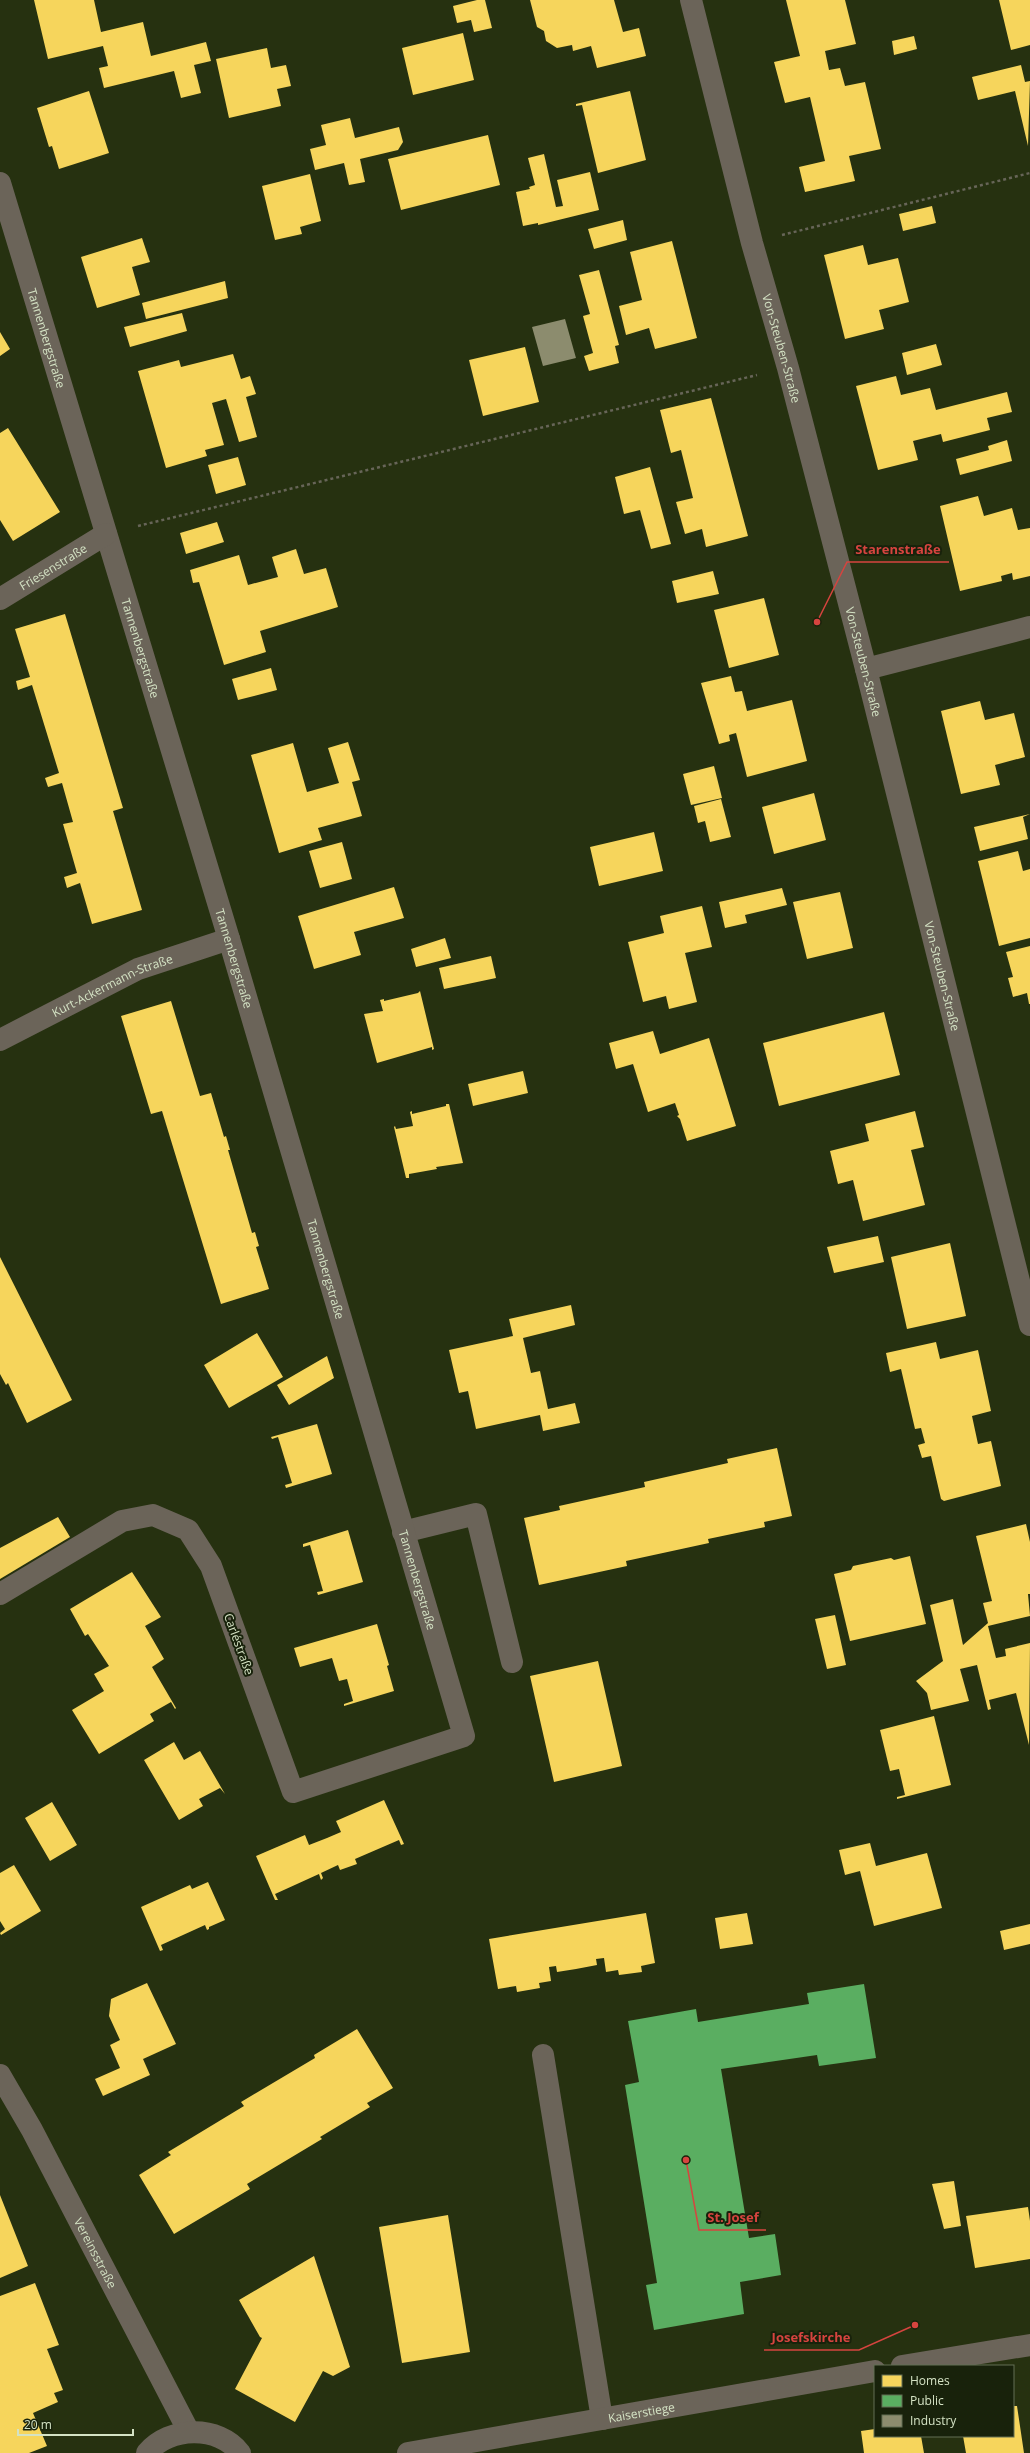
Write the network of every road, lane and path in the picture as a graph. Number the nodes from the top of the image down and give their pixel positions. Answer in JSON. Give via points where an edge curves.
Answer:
{"nodes":[{"id":1,"x":691,"y":0,"type":"edge"},
{"id":2,"x":1030,"y":173,"type":"edge"},
{"id":3,"x":0,"y":183,"type":"edge"},
{"id":4,"x":752,"y":243,"type":"junction"},
{"id":5,"x":788,"y":368,"type":"junction"},
{"id":6,"x":106,"y":534,"type":"junction"},
{"id":7,"x":0,"y":599,"type":"edge"},
{"id":8,"x":1030,"y":627,"type":"edge"},
{"id":9,"x":866,"y":670,"type":"junction"},
{"id":10,"x":229,"y":939,"type":"junction"},
{"id":11,"x":0,"y":1040,"type":"edge"},
{"id":12,"x":1030,"y":1325,"type":"edge"},
{"id":13,"x":403,"y":1532,"type":"junction"},
{"id":14,"x":0,"y":1594,"type":"edge"},
{"id":15,"x":512,"y":1662,"type":"dead end"},
{"id":16,"x":464,"y":1736,"type":"joint"},
{"id":17,"x":543,"y":2055,"type":"dead end"},
{"id":18,"x":0,"y":2075,"type":"edge"},
{"id":19,"x":1030,"y":2345,"type":"edge"},
{"id":20,"x":908,"y":2365,"type":"edge"},
{"id":21,"x":874,"y":2371,"type":"edge"},
{"id":22,"x":602,"y":2419,"type":"junction"},
{"id":23,"x":189,"y":2432,"type":"junction"},
{"id":24,"x":147,"y":2453,"type":"edge"},
{"id":25,"x":240,"y":2453,"type":"edge"},
{"id":26,"x":408,"y":2453,"type":"edge"}],
"edges":[{"from":1,"to":4,"type":"street","name":"Von-Steuben-Straße"},
{"from":2,"to":4,"type":"path"},
{"from":3,"to":6,"type":"street","name":"Tannenbergstraße"},
{"from":4,"to":5,"type":"street","name":"Von-Steuben-Straße"},
{"from":5,"to":6,"type":"path"},
{"from":5,"to":9,"type":"street","name":"Von-Steuben-Straße"},
{"from":6,"to":7,"type":"street","name":"Friesenstraße"},
{"from":6,"to":10,"type":"street","name":"Tannenbergstraße"},
{"from":8,"to":9,"type":"street"},
{"from":9,"to":12,"type":"street","name":"Von-Steuben-Straße"},
{"from":10,"to":11,"type":"street","name":"Kurt-Ackermann-Straße","via":[[138,968]]},
{"from":10,"to":13,"type":"street","name":"Tannenbergstraße"},
{"from":13,"to":15,"type":"street","via":[[476,1514]]},
{"from":13,"to":16,"type":"street","name":"Tannenbergstraße"},
{"from":14,"to":16,"type":"street","name":"Carléstraße","via":[[122,1521],[153,1516],[188,1530],[211,1566],[292,1792]]},
{"from":17,"to":22,"type":"street"},
{"from":18,"to":23,"type":"street","name":"Vereinsstraße","via":[[32,2130]]},
{"from":19,"to":20,"type":"street"},
{"from":21,"to":22,"type":"street","name":"Kaiserstiege"},
{"from":22,"to":26,"type":"street","name":"Kaiserstiege"},
{"from":23,"to":24,"type":"street","via":[[167,2438]]},
{"from":23,"to":25,"type":"street","via":[[223,2439]]}]}
